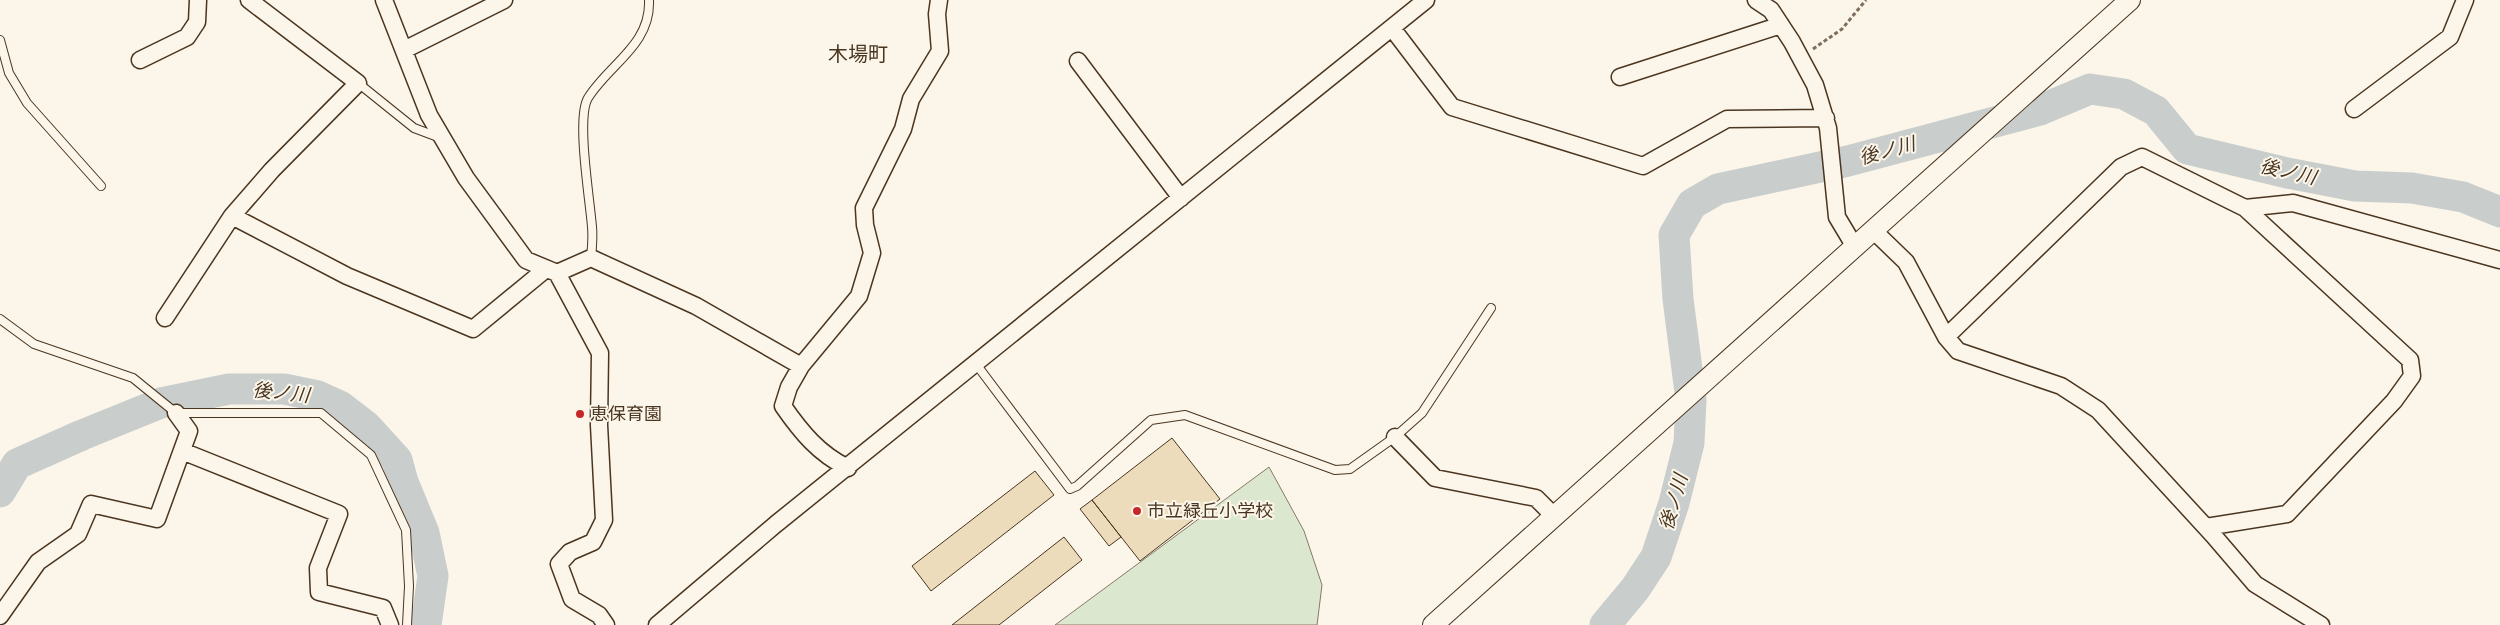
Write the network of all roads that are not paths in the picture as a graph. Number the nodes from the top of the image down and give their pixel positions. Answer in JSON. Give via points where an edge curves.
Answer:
{"nodes":[{"id":1,"x":198,"y":0,"type":"edge"},
{"id":2,"x":249,"y":0,"type":"edge"},
{"id":3,"x":504,"y":0,"type":"edge"},
{"id":4,"x":649,"y":0,"type":"edge"},
{"id":5,"x":939,"y":0,"type":"edge"},
{"id":6,"x":1426,"y":0,"type":"edge"},
{"id":7,"x":1756,"y":0,"type":"edge"},
{"id":8,"x":2130,"y":0,"type":"edge"},
{"id":9,"x":2466,"y":0,"type":"edge"},
{"id":10,"x":390,"y":3,"type":"edge"},
{"id":11,"x":1781,"y":25,"type":"junction"},
{"id":12,"x":1392,"y":28,"type":"junction"},
{"id":13,"x":0,"y":40,"type":"edge"},
{"id":14,"x":404,"y":50,"type":"junction"},
{"id":15,"x":140,"y":60,"type":"dead end"},
{"id":16,"x":1078,"y":61,"type":"dead end"},
{"id":17,"x":1620,"y":77,"type":"dead end"},
{"id":18,"x":358,"y":83,"type":"junction"},
{"id":19,"x":2354,"y":109,"type":"dead end"},
{"id":20,"x":1826,"y":118,"type":"junction"},
{"id":21,"x":443,"y":138,"type":"junction"},
{"id":22,"x":100,"y":186,"type":"dead end"},
{"id":23,"x":1182,"y":198,"type":"junction"},
{"id":24,"x":2245,"y":208,"type":"junction"},
{"id":25,"x":232,"y":216,"type":"junction"},
{"id":26,"x":1874,"y":231,"type":"junction"},
{"id":27,"x":1855,"y":247,"type":"junction"},
{"id":28,"x":592,"y":258,"type":"junction"},
{"id":29,"x":2500,"y":260,"type":"edge"},
{"id":30,"x":552,"y":271,"type":"junction"},
{"id":31,"x":1491,"y":308,"type":"dead end"},
{"id":32,"x":165,"y":318,"type":"dead end"},
{"id":33,"x":0,"y":319,"type":"edge"},
{"id":34,"x":1946,"y":337,"type":"junction"},
{"id":35,"x":976,"y":364,"type":"junction"},
{"id":36,"x":801,"y":366,"type":"junction"},
{"id":37,"x":176,"y":413,"type":"junction"},
{"id":38,"x":1395,"y":437,"type":"junction"},
{"id":39,"x":182,"y":451,"type":"junction"},
{"id":40,"x":848,"y":468,"type":"junction"},
{"id":41,"x":1554,"y":516,"type":"junction"},
{"id":42,"x":2206,"y":527,"type":"junction"},
{"id":43,"x":0,"y":616,"type":"edge"},
{"id":44,"x":390,"y":625,"type":"edge"},
{"id":45,"x":406,"y":625,"type":"edge"},
{"id":46,"x":606,"y":625,"type":"edge"},
{"id":47,"x":657,"y":625,"type":"edge"},
{"id":48,"x":1433,"y":625,"type":"edge"},
{"id":49,"x":2321,"y":625,"type":"edge"}],
"edges":[{"from":1,"to":15,"type":"street","via":[[197,22],[187,37]]},
{"from":2,"to":18,"type":"street"},
{"from":3,"to":14,"type":"street"},
{"from":4,"to":28,"type":"lane","via":[[650,14],[638,42],[587,99],[583,126]]},
{"from":5,"to":36,"type":"street","via":[[940,51],[911,99],[903,129],[864,208],[872,253],[859,296]]},
{"from":6,"to":12,"type":"street"},
{"from":7,"to":11,"type":"street","via":[[1771,10]]},
{"from":8,"to":26,"type":"street"},
{"from":9,"to":19,"type":"street","via":[[2450,37]]},
{"from":10,"to":14,"type":"street"},
{"from":11,"to":17,"type":"street"},
{"from":11,"to":20,"type":"street","via":[[1815,84]]},
{"from":12,"to":20,"type":"street","via":[[1452,107],[1643,166],[1727,119]]},
{"from":12,"to":23,"type":"street"},
{"from":13,"to":22,"type":"lane","via":[[10,73],[27,103]]},
{"from":14,"to":21,"type":"street","via":[[429,115]]},
{"from":16,"to":23,"type":"street"},
{"from":18,"to":21,"type":"lane","via":[[414,128]]},
{"from":18,"to":25,"type":"street","via":[[272,170]]},
{"from":20,"to":27,"type":"street","via":[[1837,217]]},
{"from":21,"to":30,"type":"street","via":[[466,178],[526,260]]},
{"from":23,"to":35,"type":"street"},
{"from":24,"to":29,"type":"street","via":[[2293,203]]},
{"from":24,"to":34,"type":"street","via":[[2142,157],[2121,167]]},
{"from":24,"to":42,"type":"street","via":[[2410,360],[2412,376],[2394,401],[2287,514]]},
{"from":25,"to":30,"type":"street","via":[[346,276],[473,330]]},
{"from":25,"to":32,"type":"street"},
{"from":26,"to":27,"type":"street"},
{"from":26,"to":34,"type":"street","via":[[1906,262]]},
{"from":27,"to":41,"type":"street"},
{"from":28,"to":30,"type":"street"},
{"from":28,"to":36,"type":"street","via":[[696,306]]},
{"from":30,"to":46,"type":"street","via":[[600,353],[599,424],[604,520],[593,542],[570,552],[559,564],[572,599],[599,615]]},
{"from":31,"to":38,"type":"lane","via":[[1422,413]]},
{"from":33,"to":37,"type":"lane","via":[[34,344],[133,378]]},
{"from":34,"to":42,"type":"street","via":[[1958,351],[2061,386],[2098,410]]},
{"from":35,"to":38,"type":"lane","via":[[1070,490],[1151,420],[1185,415],[1335,470],[1350,469]]},
{"from":35,"to":40,"type":"street"},
{"from":36,"to":40,"type":"street","via":[[783,406],[804,435],[832,460]]},
{"from":37,"to":39,"type":"street","via":[[189,430]]},
{"from":37,"to":45,"type":"lane","via":[[321,413],[371,455],[406,530],[409,586]]},
{"from":38,"to":41,"type":"street","via":[[1435,478],[1536,498]]},
{"from":39,"to":43,"type":"street","via":[[156,519],[91,504],[78,534],[38,562]]},
{"from":39,"to":44,"type":"street","via":[[339,514],[318,568],[319,592],[383,608]]},
{"from":40,"to":47,"type":"street"},
{"from":41,"to":48,"type":"street"},
{"from":42,"to":49,"type":"street","via":[[2255,584]]}]}
